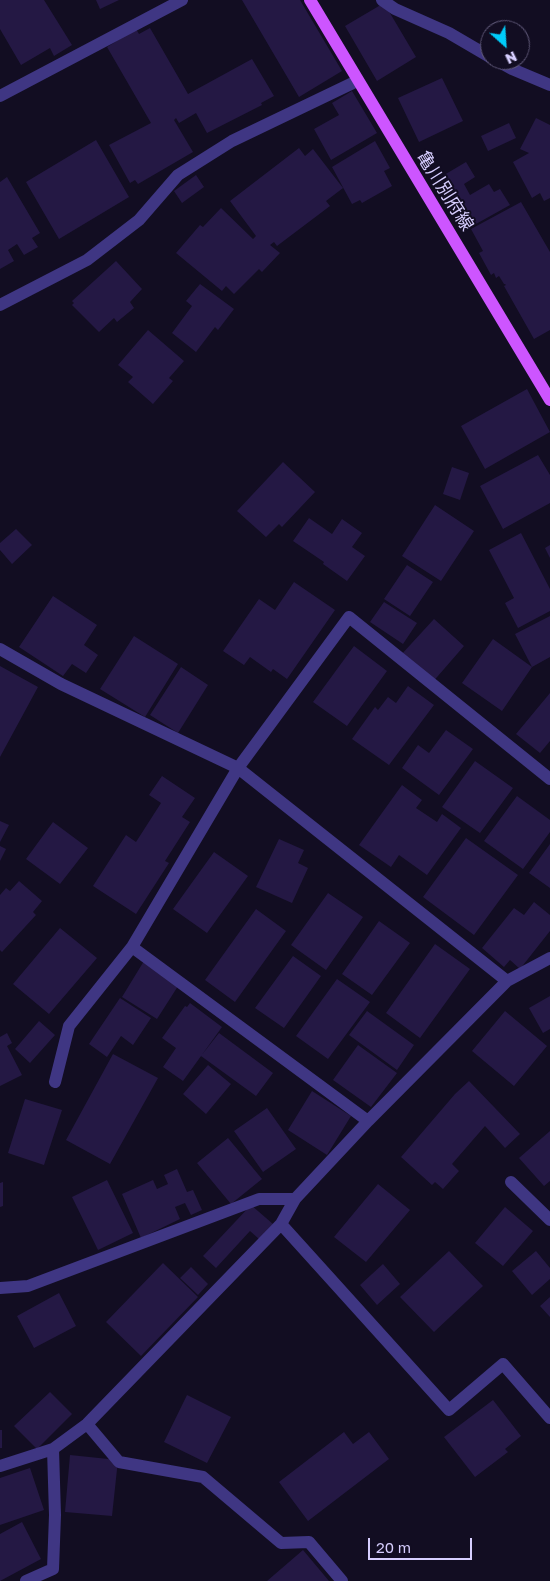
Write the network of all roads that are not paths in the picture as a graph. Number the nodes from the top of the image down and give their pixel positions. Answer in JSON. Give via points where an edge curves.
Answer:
{"nodes":[{"id":1,"x":182,"y":0,"type":"edge"},
{"id":2,"x":310,"y":0,"type":"edge"},
{"id":3,"x":382,"y":0,"type":"edge"},
{"id":4,"x":480,"y":51,"type":"edge"},
{"id":5,"x":514,"y":70,"type":"edge"},
{"id":6,"x":357,"y":81,"type":"junction"},
{"id":7,"x":550,"y":85,"type":"edge"},
{"id":8,"x":0,"y":96,"type":"edge"},
{"id":9,"x":0,"y":306,"type":"edge"},
{"id":10,"x":550,"y":400,"type":"edge"},
{"id":11,"x":0,"y":649,"type":"edge"},
{"id":12,"x":238,"y":768,"type":"junction"},
{"id":13,"x":550,"y":779,"type":"edge"},
{"id":14,"x":132,"y":947,"type":"junction"},
{"id":15,"x":550,"y":958,"type":"edge"},
{"id":16,"x":507,"y":981,"type":"junction"},
{"id":17,"x":55,"y":1082,"type":"dead end"},
{"id":18,"x":368,"y":1120,"type":"junction"},
{"id":19,"x":510,"y":1182,"type":"dead end"},
{"id":20,"x":295,"y":1199,"type":"junction"},
{"id":21,"x":550,"y":1220,"type":"edge"},
{"id":22,"x":281,"y":1224,"type":"junction"},
{"id":23,"x":0,"y":1288,"type":"edge"},
{"id":24,"x":550,"y":1418,"type":"edge"},
{"id":25,"x":87,"y":1424,"type":"junction"},
{"id":26,"x":53,"y":1449,"type":"junction"},
{"id":27,"x":0,"y":1466,"type":"edge"},
{"id":28,"x":26,"y":1581,"type":"edge"},
{"id":29,"x":342,"y":1581,"type":"edge"}],
"edges":[{"from":1,"to":8,"type":"street"},
{"from":2,"to":6,"type":"main road","name":"亀川別府線"},
{"from":3,"to":4,"type":"street"},
{"from":5,"to":7,"type":"street"},
{"from":6,"to":9,"type":"street","via":[[232,141],[178,175],[139,220],[87,260]]},
{"from":6,"to":10,"type":"main road","name":"亀川別府線"},
{"from":11,"to":12,"type":"street","via":[[62,684]]},
{"from":12,"to":13,"type":"street","via":[[349,617]]},
{"from":12,"to":14,"type":"street"},
{"from":12,"to":16,"type":"street"},
{"from":14,"to":17,"type":"street","via":[[69,1026]]},
{"from":14,"to":18,"type":"street"},
{"from":15,"to":16,"type":"street"},
{"from":16,"to":18,"type":"street"},
{"from":18,"to":20,"type":"street"},
{"from":19,"to":21,"type":"street"},
{"from":20,"to":22,"type":"street"},
{"from":20,"to":23,"type":"street","via":[[259,1199],[28,1286]]},
{"from":22,"to":24,"type":"street","via":[[449,1410],[503,1364]]},
{"from":22,"to":25,"type":"street"},
{"from":25,"to":26,"type":"street"},
{"from":25,"to":29,"type":"street","via":[[119,1462],[203,1477],[281,1543],[309,1542]]},
{"from":26,"to":27,"type":"street"},
{"from":26,"to":28,"type":"street","via":[[53,1569]]}]}
